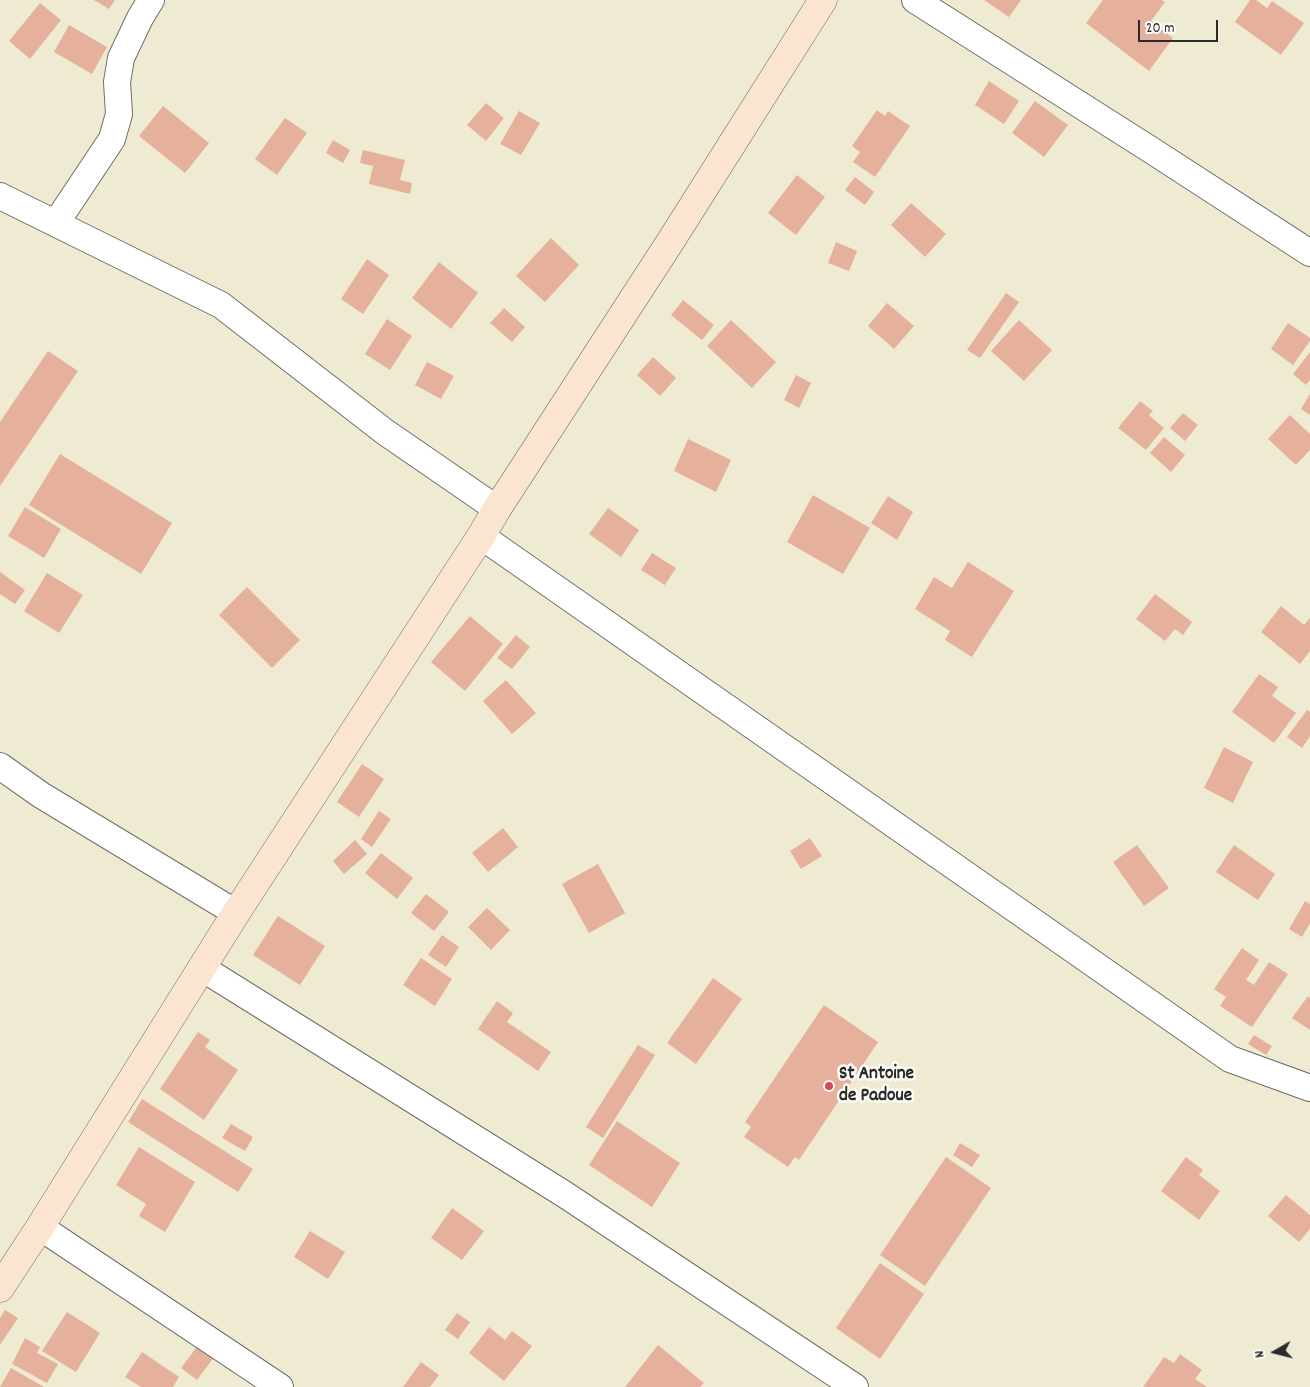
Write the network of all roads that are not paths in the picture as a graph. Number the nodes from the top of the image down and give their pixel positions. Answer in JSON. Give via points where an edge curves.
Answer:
{"nodes":[{"id":1,"x":151,"y":0,"type":"edge"},
{"id":2,"x":823,"y":0,"type":"edge"},
{"id":3,"x":915,"y":0,"type":"edge"},
{"id":4,"x":0,"y":196,"type":"edge"},
{"id":5,"x":56,"y":223,"type":"junction"},
{"id":6,"x":1310,"y":253,"type":"edge"},
{"id":7,"x":497,"y":509,"type":"junction"},
{"id":8,"x":481,"y":536,"type":"junction"},
{"id":9,"x":0,"y":766,"type":"edge"},
{"id":10,"x":236,"y":914,"type":"junction"},
{"id":11,"x":202,"y":968,"type":"junction"},
{"id":12,"x":1310,"y":1088,"type":"edge"},
{"id":13,"x":40,"y":1227,"type":"junction"},
{"id":14,"x":0,"y":1288,"type":"edge"},
{"id":15,"x":280,"y":1387,"type":"edge"},
{"id":16,"x":855,"y":1387,"type":"edge"}],
"edges":[{"from":1,"to":5,"type":"street","via":[[121,58],[117,82],[118,114],[112,139]]},
{"from":2,"to":7,"type":"main road"},
{"from":3,"to":6,"type":"street"},
{"from":4,"to":5,"type":"street"},
{"from":5,"to":7,"type":"street","via":[[221,305],[385,432]]},
{"from":7,"to":8,"type":"main road"},
{"from":8,"to":10,"type":"main road"},
{"from":8,"to":12,"type":"street","via":[[1230,1060]]},
{"from":9,"to":10,"type":"street","via":[[41,796]]},
{"from":10,"to":11,"type":"main road"},
{"from":11,"to":13,"type":"main road"},
{"from":11,"to":16,"type":"street","via":[[564,1194]]},
{"from":13,"to":14,"type":"main road"},
{"from":13,"to":15,"type":"street"}]}
